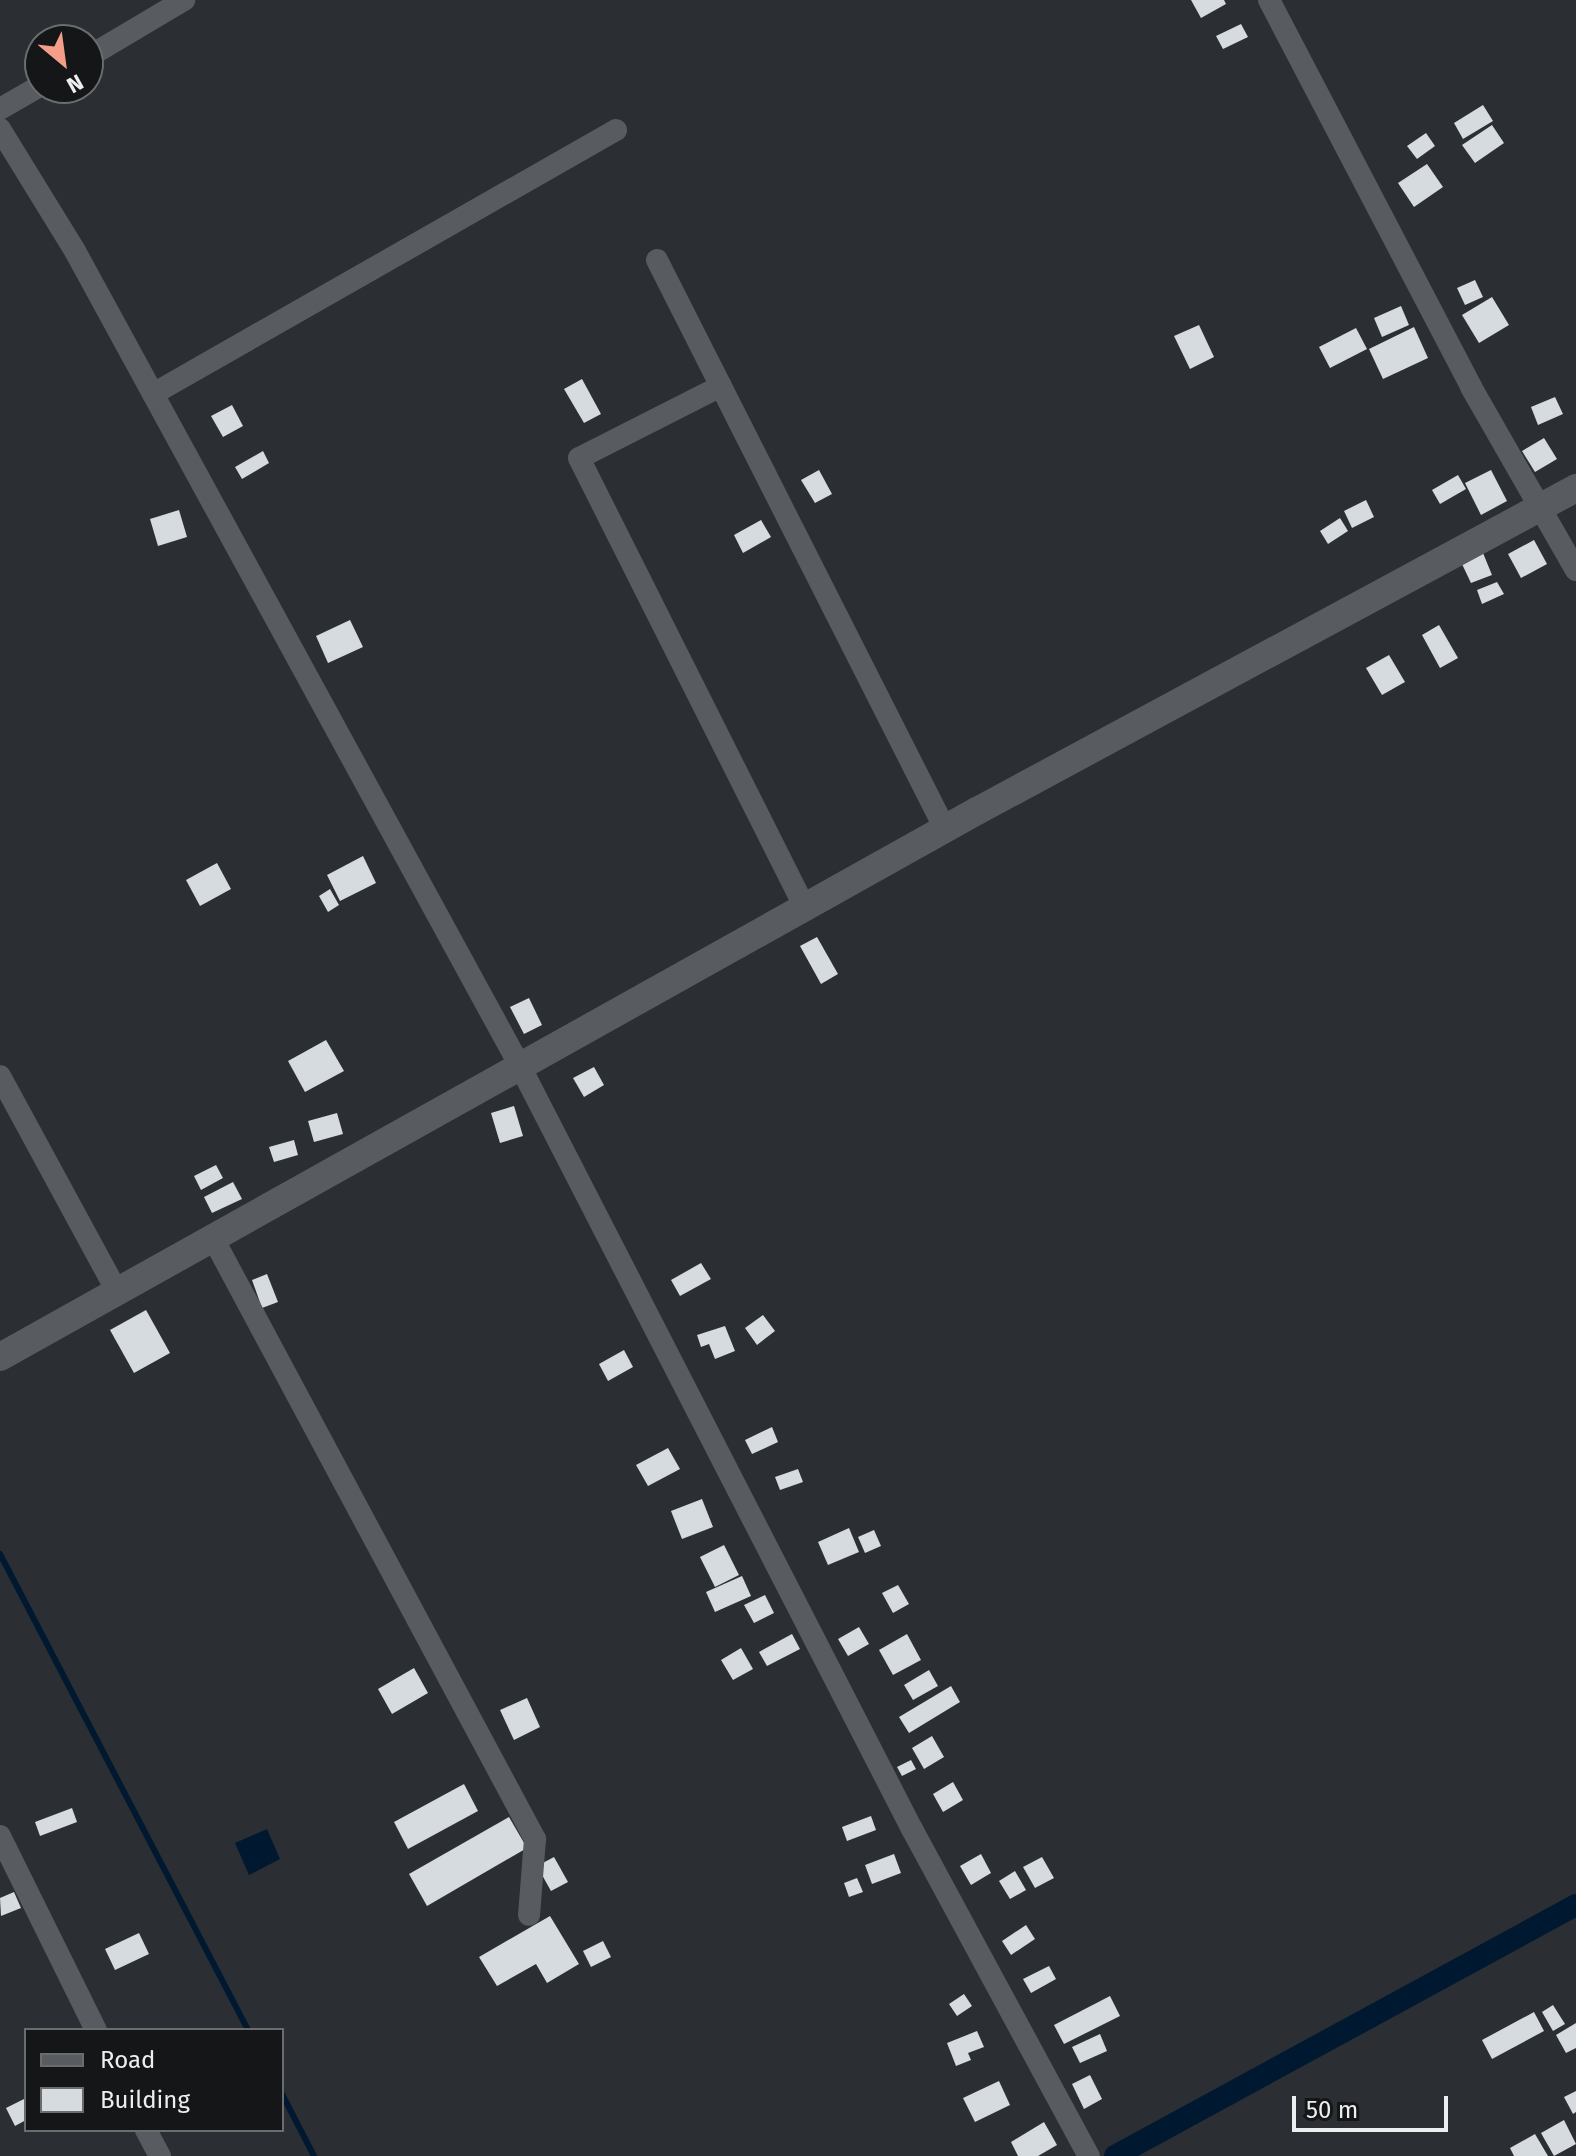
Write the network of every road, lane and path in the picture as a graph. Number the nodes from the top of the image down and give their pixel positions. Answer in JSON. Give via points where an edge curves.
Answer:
{"nodes":[{"id":1,"x":184,"y":0,"type":"edge"},
{"id":2,"x":1269,"y":0,"type":"edge"},
{"id":3,"x":104,"y":48,"type":"edge"},
{"id":4,"x":24,"y":95,"type":"edge"},
{"id":5,"x":0,"y":109,"type":"edge"},
{"id":6,"x":0,"y":129,"type":"edge"},
{"id":7,"x":616,"y":130,"type":"dead end"},
{"id":8,"x":657,"y":260,"type":"dead end"},
{"id":9,"x":721,"y":386,"type":"junction"},
{"id":10,"x":153,"y":394,"type":"junction"},
{"id":11,"x":1576,"y":488,"type":"edge"},
{"id":12,"x":1541,"y":508,"type":"junction"},
{"id":13,"x":1576,"y":570,"type":"edge"},
{"id":14,"x":945,"y":829,"type":"junction"},
{"id":15,"x":805,"y":908,"type":"junction"},
{"id":16,"x":521,"y":1068,"type":"junction"},
{"id":17,"x":0,"y":1076,"type":"edge"},
{"id":18,"x":214,"y":1240,"type":"junction"},
{"id":19,"x":118,"y":1293,"type":"junction"},
{"id":20,"x":0,"y":1357,"type":"edge"},
{"id":21,"x":0,"y":1836,"type":"edge"},
{"id":22,"x":529,"y":1915,"type":"dead end"},
{"id":23,"x":95,"y":2028,"type":"edge"},
{"id":24,"x":147,"y":2132,"type":"edge"},
{"id":25,"x":1087,"y":2152,"type":"edge"},
{"id":26,"x":160,"y":2156,"type":"edge"}],
"edges":[{"from":1,"to":3,"type":"street"},
{"from":2,"to":12,"type":"street","via":[[1471,387]]},
{"from":4,"to":5,"type":"street"},
{"from":6,"to":10,"type":"street"},
{"from":7,"to":10,"type":"street"},
{"from":8,"to":9,"type":"street"},
{"from":9,"to":14,"type":"street"},
{"from":9,"to":15,"type":"street","via":[[579,458]]},
{"from":10,"to":16,"type":"street"},
{"from":11,"to":12,"type":"street"},
{"from":12,"to":13,"type":"street"},
{"from":12,"to":14,"type":"street"},
{"from":14,"to":15,"type":"street"},
{"from":15,"to":16,"type":"street"},
{"from":16,"to":18,"type":"street"},
{"from":16,"to":25,"type":"street","via":[[912,1829]]},
{"from":17,"to":19,"type":"street"},
{"from":18,"to":19,"type":"street"},
{"from":18,"to":22,"type":"street","via":[[535,1839]]},
{"from":19,"to":20,"type":"street"},
{"from":21,"to":23,"type":"street"},
{"from":24,"to":26,"type":"street"}]}
